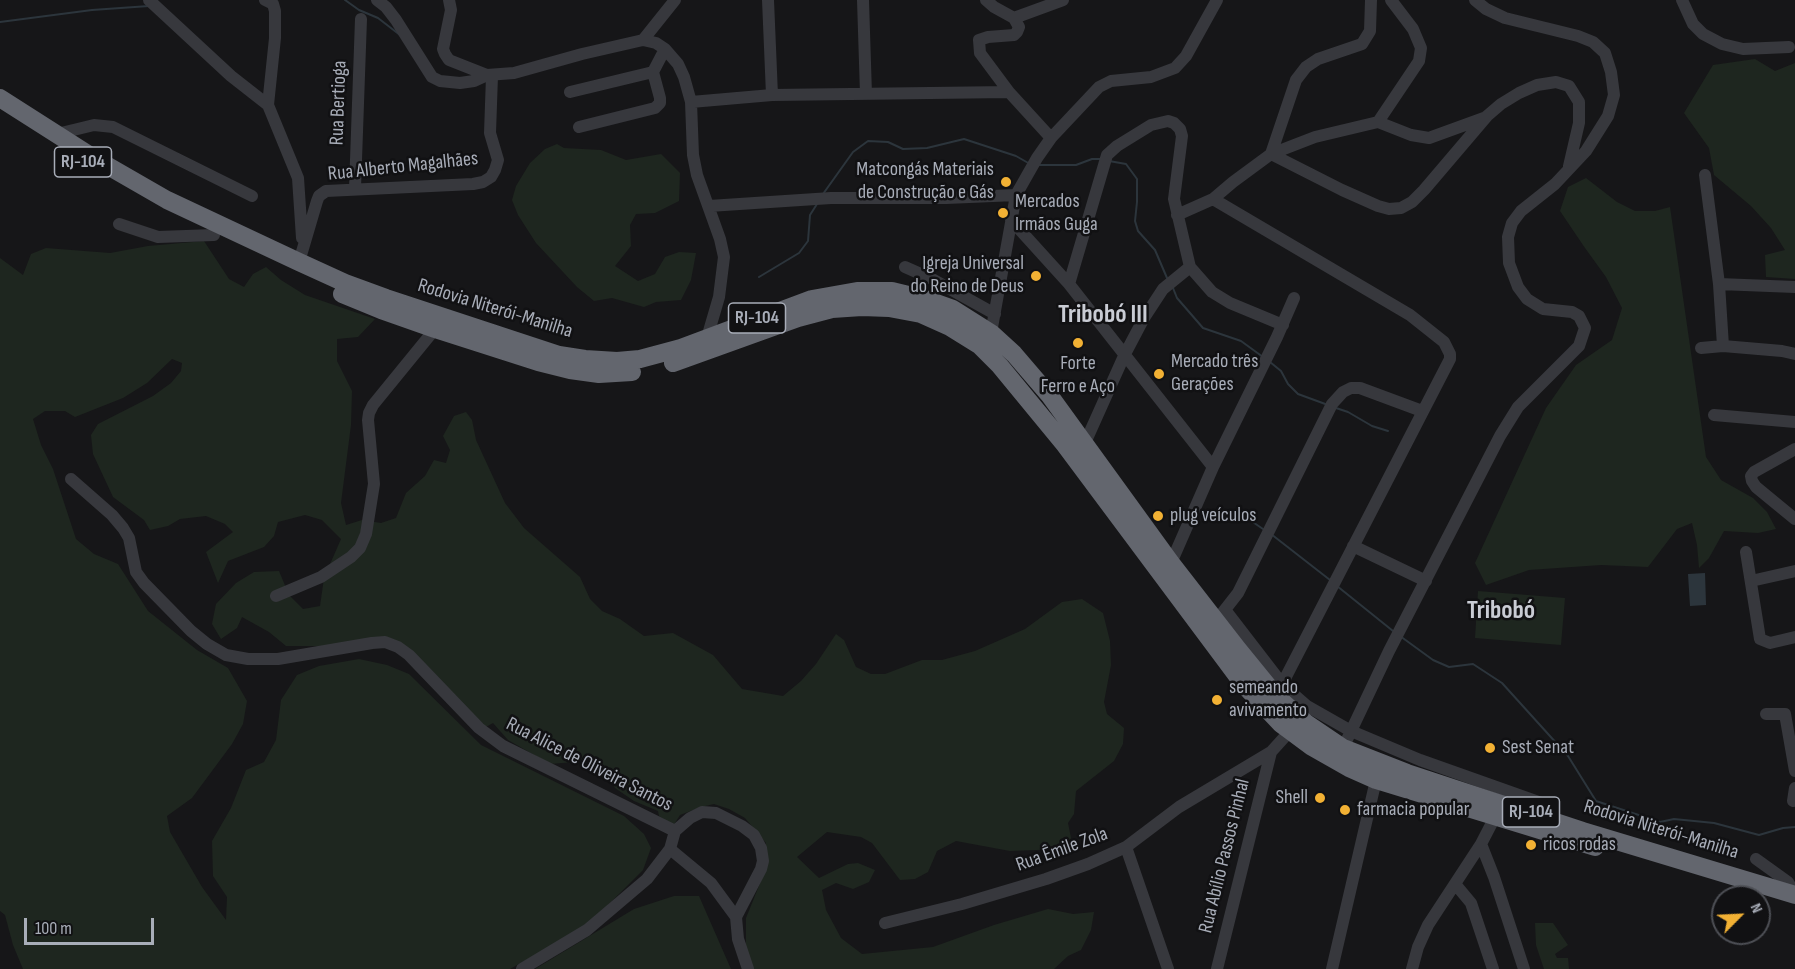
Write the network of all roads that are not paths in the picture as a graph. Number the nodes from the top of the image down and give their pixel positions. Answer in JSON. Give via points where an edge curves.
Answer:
{"nodes":[{"id":1,"x":149,"y":0,"type":"edge"},
{"id":2,"x":265,"y":0,"type":"edge"},
{"id":3,"x":377,"y":0,"type":"edge"},
{"id":4,"x":449,"y":0,"type":"edge"},
{"id":5,"x":675,"y":0,"type":"edge"},
{"id":6,"x":768,"y":0,"type":"edge"},
{"id":7,"x":863,"y":0,"type":"edge"},
{"id":8,"x":986,"y":0,"type":"edge"},
{"id":9,"x":1063,"y":0,"type":"edge"},
{"id":10,"x":1217,"y":0,"type":"edge"},
{"id":11,"x":1371,"y":0,"type":"edge"},
{"id":12,"x":1391,"y":0,"type":"edge"},
{"id":13,"x":1475,"y":0,"type":"edge"},
{"id":14,"x":1682,"y":0,"type":"edge"},
{"id":15,"x":1014,"y":18,"type":"junction"},
{"id":16,"x":361,"y":19,"type":"dead end"},
{"id":17,"x":643,"y":40,"type":"junction"},
{"id":18,"x":1789,"y":46,"type":"dead end"},
{"id":19,"x":665,"y":50,"type":"junction"},
{"id":20,"x":653,"y":72,"type":"junction"},
{"id":21,"x":489,"y":75,"type":"junction"},
{"id":22,"x":570,"y":92,"type":"dead end"},
{"id":23,"x":1010,"y":92,"type":"junction"},
{"id":24,"x":866,"y":94,"type":"junction"},
{"id":25,"x":772,"y":95,"type":"junction"},
{"id":26,"x":0,"y":98,"type":"edge"},
{"id":27,"x":691,"y":102,"type":"junction"},
{"id":28,"x":268,"y":105,"type":"junction"},
{"id":29,"x":0,"y":110,"type":"edge"},
{"id":30,"x":1487,"y":116,"type":"junction"},
{"id":31,"x":1378,"y":122,"type":"junction"},
{"id":32,"x":579,"y":127,"type":"dead end"},
{"id":33,"x":57,"y":134,"type":"junction"},
{"id":34,"x":1051,"y":138,"type":"junction"},
{"id":35,"x":1271,"y":154,"type":"junction"},
{"id":36,"x":1568,"y":170,"type":"junction"},
{"id":37,"x":1705,"y":175,"type":"dead end"},
{"id":38,"x":355,"y":188,"type":"junction"},
{"id":39,"x":1016,"y":195,"type":"junction"},
{"id":40,"x":252,"y":196,"type":"dead end"},
{"id":41,"x":1213,"y":199,"type":"junction"},
{"id":42,"x":709,"y":206,"type":"junction"},
{"id":43,"x":1177,"y":215,"type":"junction"},
{"id":44,"x":1011,"y":220,"type":"junction"},
{"id":45,"x":118,"y":224,"type":"dead end"},
{"id":46,"x":214,"y":235,"type":"junction"},
{"id":47,"x":301,"y":257,"type":"junction"},
{"id":48,"x":905,"y":267,"type":"dead end"},
{"id":49,"x":1190,"y":267,"type":"junction"},
{"id":50,"x":1069,"y":284,"type":"junction"},
{"id":51,"x":1719,"y":284,"type":"junction"},
{"id":52,"x":1795,"y":287,"type":"edge"},
{"id":53,"x":1294,"y":298,"type":"dead end"},
{"id":54,"x":995,"y":314,"type":"junction"},
{"id":55,"x":1282,"y":326,"type":"junction"},
{"id":56,"x":435,"y":329,"type":"junction"},
{"id":57,"x":991,"y":333,"type":"junction"},
{"id":58,"x":707,"y":338,"type":"junction"},
{"id":59,"x":1723,"y":346,"type":"junction"},
{"id":60,"x":1701,"y":348,"type":"dead end"},
{"id":61,"x":1795,"y":354,"type":"edge"},
{"id":62,"x":1124,"y":356,"type":"junction"},
{"id":63,"x":1422,"y":411,"type":"junction"},
{"id":64,"x":1714,"y":416,"type":"dead end"},
{"id":65,"x":1795,"y":422,"type":"edge"},
{"id":66,"x":1085,"y":443,"type":"junction"},
{"id":67,"x":1795,"y":449,"type":"edge"},
{"id":68,"x":1213,"y":467,"type":"junction"},
{"id":69,"x":71,"y":479,"type":"dead end"},
{"id":70,"x":1795,"y":519,"type":"edge"},
{"id":71,"x":1353,"y":546,"type":"junction"},
{"id":72,"x":1746,"y":552,"type":"dead end"},
{"id":73,"x":1171,"y":563,"type":"junction"},
{"id":74,"x":1795,"y":571,"type":"edge"},
{"id":75,"x":1426,"y":581,"type":"junction"},
{"id":76,"x":1751,"y":581,"type":"junction"},
{"id":77,"x":276,"y":596,"type":"dead end"},
{"id":78,"x":1221,"y":616,"type":"junction"},
{"id":79,"x":1795,"y":637,"type":"edge"},
{"id":80,"x":1280,"y":690,"type":"junction"},
{"id":81,"x":1766,"y":714,"type":"dead end"},
{"id":82,"x":1290,"y":730,"type":"junction"},
{"id":83,"x":1350,"y":731,"type":"junction"},
{"id":84,"x":1792,"y":739,"type":"edge"},
{"id":85,"x":1343,"y":748,"type":"junction"},
{"id":86,"x":1271,"y":752,"type":"junction"},
{"id":87,"x":1795,"y":771,"type":"edge"},
{"id":88,"x":1475,"y":778,"type":"junction"},
{"id":89,"x":1376,"y":780,"type":"junction"},
{"id":90,"x":1445,"y":785,"type":"junction"},
{"id":91,"x":1795,"y":788,"type":"edge"},
{"id":92,"x":1793,"y":801,"type":"dead end"},
{"id":93,"x":1544,"y":804,"type":"joint"},
{"id":94,"x":1495,"y":817,"type":"junction"},
{"id":95,"x":675,"y":831,"type":"junction"},
{"id":96,"x":1583,"y":831,"type":"junction"},
{"id":97,"x":1481,"y":844,"type":"junction"},
{"id":98,"x":1126,"y":847,"type":"junction"},
{"id":99,"x":670,"y":849,"type":"junction"},
{"id":100,"x":1756,"y":859,"type":"dead end"},
{"id":101,"x":1456,"y":885,"type":"junction"},
{"id":102,"x":1795,"y":895,"type":"edge"},
{"id":103,"x":1795,"y":907,"type":"edge"},
{"id":104,"x":736,"y":917,"type":"junction"},
{"id":105,"x":885,"y":923,"type":"dead end"},
{"id":106,"x":522,"y":969,"type":"edge"},
{"id":107,"x":748,"y":969,"type":"edge"},
{"id":108,"x":1168,"y":969,"type":"edge"},
{"id":109,"x":1217,"y":969,"type":"edge"},
{"id":110,"x":1332,"y":969,"type":"edge"},
{"id":111,"x":1412,"y":969,"type":"edge"},
{"id":112,"x":1493,"y":969,"type":"edge"},
{"id":113,"x":1524,"y":969,"type":"edge"}],
"edges":[{"from":1,"to":28,"type":"street"},
{"from":2,"to":28,"type":"street","via":[[275,10]]},
{"from":3,"to":21,"type":"street","via":[[396,20],[432,77],[460,82]]},
{"from":4,"to":21,"type":"street","via":[[445,54],[449,60]]},
{"from":5,"to":17,"type":"street"},
{"from":6,"to":25,"type":"street"},
{"from":7,"to":24,"type":"street"},
{"from":8,"to":15,"type":"street"},
{"from":9,"to":15,"type":"street"},
{"from":10,"to":34,"type":"street","via":[[1186,56],[1175,68],[1099,87]]},
{"from":11,"to":35,"type":"street","via":[[1370,31],[1362,44],[1318,59],[1296,80]]},
{"from":12,"to":31,"type":"street","via":[[1413,29],[1421,48],[1419,61]]},
{"from":13,"to":36,"type":"street","via":[[1504,18],[1578,36],[1605,53],[1614,95],[1608,116],[1586,151]]},
{"from":14,"to":18,"type":"street","via":[[1693,24],[1722,44],[1743,49]]},
{"from":15,"to":23,"type":"street","via":[[1019,27],[1017,32],[983,38],[978,48]]},
{"from":16,"to":38,"type":"street","name":"Rua Bertioga"},
{"from":17,"to":19,"type":"street"},
{"from":17,"to":21,"type":"street"},
{"from":19,"to":20,"type":"street"},
{"from":19,"to":27,"type":"street","via":[[678,64]]},
{"from":20,"to":22,"type":"street"},
{"from":20,"to":32,"type":"street","via":[[658,106]]},
{"from":21,"to":38,"type":"street","name":"Rua Alberto Magalhães","via":[[490,133],[498,160],[490,177],[473,184]]},
{"from":23,"to":24,"type":"street"},
{"from":23,"to":34,"type":"street"},
{"from":24,"to":25,"type":"street"},
{"from":25,"to":27,"type":"street"},
{"from":26,"to":33,"type":"highway","name":"Rodovia Niterói-Manilha","number":"RJ-104"},
{"from":27,"to":42,"type":"street","via":[[693,155]]},
{"from":28,"to":47,"type":"street","via":[[298,177]]},
{"from":29,"to":46,"type":"highway","name":"Rodovia Niterói-Manilha","number":"RJ-104","via":[[116,183]]},
{"from":30,"to":31,"type":"street","via":[[1429,138]]},
{"from":30,"to":35,"type":"street","via":[[1424,190],[1401,208],[1378,206]]},
{"from":30,"to":36,"type":"street","via":[[1537,85],[1556,82],[1569,86],[1579,102],[1579,112]]},
{"from":31,"to":35,"type":"street","via":[[1316,137]]},
{"from":33,"to":40,"type":"street","via":[[94,125],[113,127]]},
{"from":33,"to":47,"type":"highway","name":"Rodovia Niterói-Manilha","number":"RJ-104","via":[[167,200]]},
{"from":34,"to":39,"type":"street"},
{"from":35,"to":41,"type":"street"},
{"from":36,"to":75,"type":"street","via":[[1512,223],[1509,263],[1527,299],[1543,309],[1580,316],[1584,336],[1579,346],[1518,407]]},
{"from":37,"to":51,"type":"street"},
{"from":38,"to":47,"type":"street","name":"Rua Alberto Magalhães","via":[[326,191],[319,196]]},
{"from":39,"to":42,"type":"street","via":[[831,198]]},
{"from":39,"to":44,"type":"street"},
{"from":41,"to":43,"type":"street"},
{"from":41,"to":63,"type":"street","via":[[1410,315],[1444,342],[1450,359]]},
{"from":42,"to":58,"type":"street","via":[[724,257],[719,297]]},
{"from":43,"to":49,"type":"street"},
{"from":43,"to":50,"type":"street","via":[[1175,188],[1182,136],[1180,129],[1168,121],[1132,136],[1105,159]]},
{"from":44,"to":50,"type":"street"},
{"from":44,"to":54,"type":"street"},
{"from":45,"to":46,"type":"street","via":[[158,237]]},
{"from":46,"to":56,"type":"highway","name":"Rodovia Niterói-Manilha","number":"RJ-104","via":[[300,276]]},
{"from":47,"to":58,"type":"highway","name":"Rodovia Niterói-Manilha","number":"RJ-104","via":[[345,283],[559,355],[595,360],[640,359]]},
{"from":48,"to":54,"type":"street"},
{"from":49,"to":55,"type":"street","via":[[1212,292]]},
{"from":49,"to":62,"type":"street","via":[[1163,289]]},
{"from":50,"to":62,"type":"street"},
{"from":51,"to":52,"type":"street"},
{"from":51,"to":59,"type":"street"},
{"from":53,"to":55,"type":"street"},
{"from":54,"to":57,"type":"street"},
{"from":55,"to":68,"type":"street"},
{"from":56,"to":77,"type":"street","via":[[369,413],[374,484],[360,548],[321,577]]},
{"from":56,"to":82,"type":"highway","name":"Rodovia Niterói-Manilha","number":"RJ-104","via":[[538,362],[599,374],[668,364],[832,309],[889,308],[950,327],[979,345],[1000,366],[1065,445],[1244,685]]},
{"from":57,"to":58,"type":"highway","name":"Rodovia Niterói-Manilha","number":"RJ-104","via":[[968,316],[940,304],[877,290],[812,299]]},
{"from":57,"to":66,"type":"highway","name":"Rodovia Niterói-Manilha","number":"RJ-104","via":[[1029,371]]},
{"from":59,"to":60,"type":"street"},
{"from":59,"to":61,"type":"street"},
{"from":62,"to":66,"type":"street"},
{"from":62,"to":68,"type":"street"},
{"from":63,"to":71,"type":"street"},
{"from":63,"to":78,"type":"street","via":[[1360,388],[1351,387],[1343,392],[1331,407],[1238,593]]},
{"from":64,"to":65,"type":"street"},
{"from":66,"to":73,"type":"highway","name":"Rodovia Niterói-Manilha","number":"RJ-104"},
{"from":67,"to":70,"type":"street","via":[[1752,476],[1756,488]]},
{"from":68,"to":73,"type":"street"},
{"from":69,"to":95,"type":"street","name":"Rua Alice de Oliveira Santos","via":[[123,528],[136,572],[144,584],[207,644],[226,655],[248,659],[278,659],[372,643],[398,647],[479,728],[503,746]]},
{"from":71,"to":75,"type":"street"},
{"from":71,"to":80,"type":"street"},
{"from":72,"to":76,"type":"street"},
{"from":73,"to":78,"type":"highway","name":"Rodovia Niterói-Manilha","number":"RJ-104"},
{"from":74,"to":76,"type":"street"},
{"from":75,"to":83,"type":"street"},
{"from":76,"to":79,"type":"street","via":[[1760,639],[1770,643]]},
{"from":78,"to":80,"type":"highway","name":"Rodovia Niterói-Manilha","number":"RJ-104"},
{"from":80,"to":83,"type":"street"},
{"from":80,"to":85,"type":"highway","name":"Rodovia Niterói-Manilha","number":"RJ-104","via":[[1306,723]]},
{"from":81,"to":84,"type":"street","via":[[1785,714]]},
{"from":82,"to":86,"type":"street","name":"Rua Êmile Zola"},
{"from":82,"to":89,"type":"highway","name":"Rodovia Niterói-Manilha","number":"RJ-104","via":[[1312,747]]},
{"from":83,"to":85,"type":"street"},
{"from":83,"to":88,"type":"street"},
{"from":84,"to":87,"type":"street"},
{"from":85,"to":90,"type":"highway","name":"Rodovia Niterói-Manilha","number":"RJ-104"},
{"from":86,"to":98,"type":"street","name":"Rua Êmile Zola","via":[[1179,807]]},
{"from":86,"to":109,"type":"street","name":"Rua Abílio Passos Pinhal"},
{"from":88,"to":90,"type":"highway"},
{"from":88,"to":93,"type":"street"},
{"from":89,"to":94,"type":"highway","name":"Rodovia Niterói-Manilha","number":"RJ-104"},
{"from":89,"to":110,"type":"street"},
{"from":90,"to":96,"type":"highway","name":"Rodovia Niterói-Manilha","number":"RJ-104"},
{"from":91,"to":92,"type":"street"},
{"from":93,"to":96,"type":"highway"},
{"from":94,"to":97,"type":"street"},
{"from":94,"to":103,"type":"highway","name":"Rodovia Niterói-Manilha","number":"RJ-104"},
{"from":95,"to":99,"type":"street"},
{"from":95,"to":104,"type":"street","via":[[690,818],[716,813],[754,835],[763,861]]},
{"from":96,"to":102,"type":"highway","name":"Rodovia Niterói-Manilha","number":"RJ-104"},
{"from":97,"to":101,"type":"street"},
{"from":97,"to":113,"type":"street"},
{"from":98,"to":105,"type":"street","name":"Rua Êmile Zola","via":[[1046,879]]},
{"from":98,"to":108,"type":"street"},
{"from":99,"to":104,"type":"street","via":[[711,883]]},
{"from":99,"to":106,"type":"street","via":[[647,879],[587,930]]},
{"from":100,"to":102,"type":"street","via":[[1788,882]]},
{"from":101,"to":111,"type":"street","via":[[1428,925]]},
{"from":101,"to":112,"type":"street","via":[[1471,903]]},
{"from":104,"to":107,"type":"street"}]}
